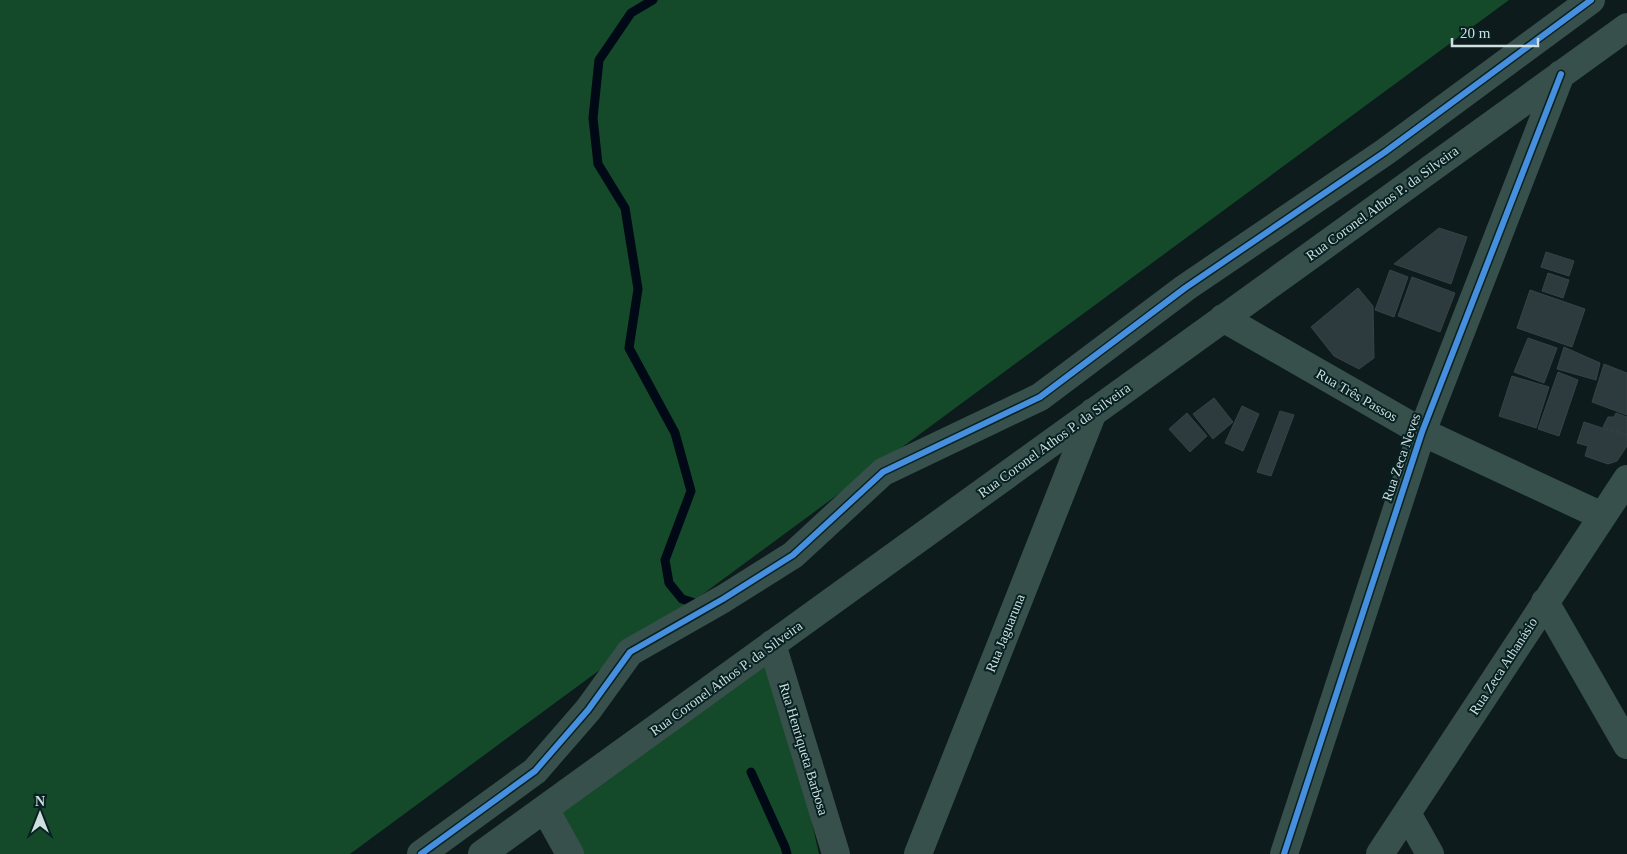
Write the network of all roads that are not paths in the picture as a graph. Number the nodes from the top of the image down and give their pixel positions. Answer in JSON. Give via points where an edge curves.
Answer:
{"nodes":[{"id":1,"x":1591,"y":0,"type":"edge"},
{"id":2,"x":1627,"y":27,"type":"edge"},
{"id":3,"x":1561,"y":74,"type":"junction"},
{"id":4,"x":1223,"y":318,"type":"junction"},
{"id":5,"x":1093,"y":412,"type":"junction"},
{"id":6,"x":1422,"y":432,"type":"junction"},
{"id":7,"x":1627,"y":479,"type":"edge"},
{"id":8,"x":1602,"y":516,"type":"junction"},
{"id":9,"x":1545,"y":602,"type":"junction"},
{"id":10,"x":772,"y":644,"type":"junction"},
{"id":11,"x":1627,"y":745,"type":"edge"},
{"id":12,"x":545,"y":808,"type":"junction"},
{"id":13,"x":1406,"y":813,"type":"junction"},
{"id":14,"x":421,"y":854,"type":"edge"},
{"id":15,"x":482,"y":854,"type":"edge"},
{"id":16,"x":570,"y":854,"type":"edge"},
{"id":17,"x":836,"y":854,"type":"edge"},
{"id":18,"x":918,"y":854,"type":"edge"},
{"id":19,"x":1284,"y":854,"type":"edge"},
{"id":20,"x":1380,"y":854,"type":"edge"},
{"id":21,"x":1430,"y":854,"type":"edge"}],
"edges":[{"from":1,"to":14,"type":"street","via":[[1385,152],[1185,288],[1040,397],[883,472],[793,555],[630,652],[588,710],[535,771]]},
{"from":2,"to":3,"type":"street","name":"Rua Coronel Athos P. da Silveira"},
{"from":3,"to":4,"type":"street","name":"Rua Coronel Athos P. da Silveira"},
{"from":3,"to":6,"type":"street","name":"Rua Zeca Neves"},
{"from":4,"to":5,"type":"street","name":"Rua Coronel Athos P. da Silveira"},
{"from":4,"to":6,"type":"street","name":"Rua Três Passos"},
{"from":5,"to":10,"type":"street","name":"Rua Coronel Athos P. da Silveira"},
{"from":5,"to":18,"type":"street","name":"Rua Jaguaruna"},
{"from":6,"to":8,"type":"street","name":"Rua Três Passos"},
{"from":6,"to":19,"type":"street","name":"Rua Zeca Neves"},
{"from":7,"to":8,"type":"street","name":"Rua Zeca Athanásio"},
{"from":8,"to":9,"type":"street","name":"Rua Zeca Athanásio"},
{"from":9,"to":11,"type":"street"},
{"from":9,"to":13,"type":"street","name":"Rua Zeca Athanásio"},
{"from":10,"to":12,"type":"street","name":"Rua Coronel Athos P. da Silveira"},
{"from":10,"to":17,"type":"street","name":"Rua Henriqueta Barbosa"},
{"from":12,"to":15,"type":"street","name":"Rua Coronel Athos P. da Silveira"},
{"from":12,"to":16,"type":"street"},
{"from":13,"to":20,"type":"street","name":"Rua Zeca Athanásio"},
{"from":13,"to":21,"type":"street"}]}
